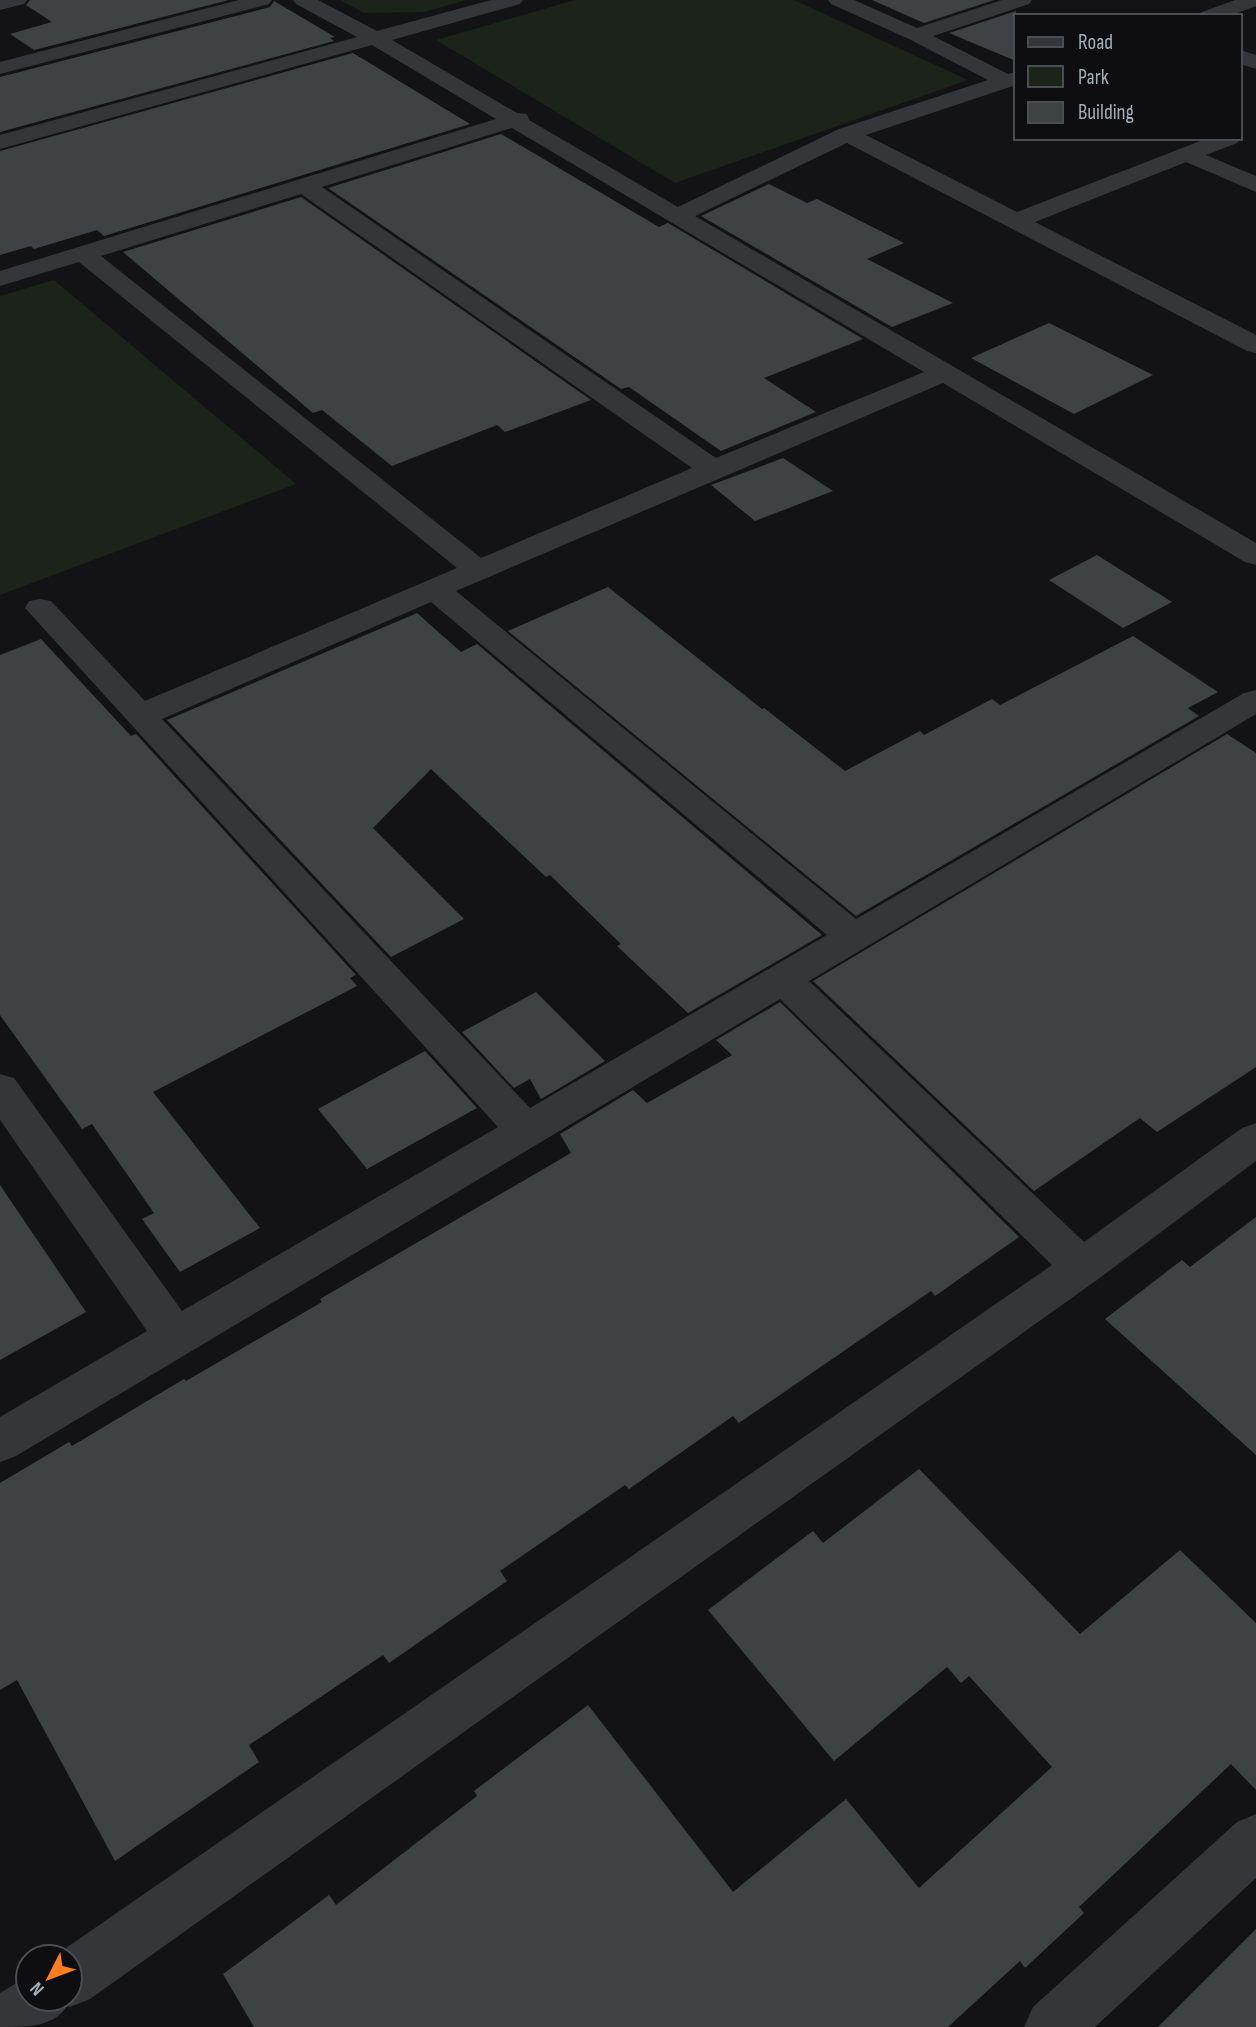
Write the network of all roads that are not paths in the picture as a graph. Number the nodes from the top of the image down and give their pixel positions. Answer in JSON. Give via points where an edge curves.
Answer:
{"nodes":[{"id":1,"x":17,"y":0,"type":"edge"},
{"id":2,"x":262,"y":0,"type":"edge"},
{"id":3,"x":303,"y":0,"type":"edge"},
{"id":4,"x":513,"y":0,"type":"edge"},
{"id":5,"x":838,"y":0,"type":"edge"},
{"id":6,"x":1022,"y":0,"type":"edge"},
{"id":7,"x":1254,"y":0,"type":"edge"},
{"id":8,"x":0,"y":4,"type":"edge"},
{"id":9,"x":1215,"y":14,"type":"edge"},
{"id":10,"x":916,"y":35,"type":"junction"},
{"id":11,"x":374,"y":38,"type":"junction"},
{"id":12,"x":0,"y":68,"type":"edge"},
{"id":13,"x":1011,"y":80,"type":"edge"},
{"id":14,"x":516,"y":120,"type":"junction"},
{"id":15,"x":847,"y":134,"type":"junction"},
{"id":16,"x":1223,"y":140,"type":"edge"},
{"id":17,"x":0,"y":142,"type":"edge"},
{"id":18,"x":1186,"y":154,"type":"junction"},
{"id":19,"x":304,"y":185,"type":"junction"},
{"id":20,"x":1256,"y":185,"type":"edge"},
{"id":21,"x":675,"y":217,"type":"junction"},
{"id":22,"x":1015,"y":221,"type":"junction"},
{"id":23,"x":84,"y":254,"type":"junction"},
{"id":24,"x":0,"y":279,"type":"edge"},
{"id":25,"x":1256,"y":345,"type":"edge"},
{"id":26,"x":942,"y":374,"type":"junction"},
{"id":27,"x":713,"y":469,"type":"junction"},
{"id":28,"x":1256,"y":556,"type":"edge"},
{"id":29,"x":478,"y":570,"type":"junction"},
{"id":30,"x":433,"y":588,"type":"junction"},
{"id":31,"x":40,"y":608,"type":"dead end"},
{"id":32,"x":1256,"y":700,"type":"edge"},
{"id":33,"x":140,"y":716,"type":"junction"},
{"id":34,"x":852,"y":936,"type":"junction"},
{"id":35,"x":782,"y":978,"type":"junction"},
{"id":36,"x":0,"y":1088,"type":"edge"},
{"id":37,"x":526,"y":1131,"type":"junction"},
{"id":38,"x":1256,"y":1139,"type":"edge"},
{"id":39,"x":1082,"y":1267,"type":"junction"},
{"id":40,"x":176,"y":1337,"type":"junction"},
{"id":41,"x":0,"y":1441,"type":"edge"},
{"id":42,"x":1256,"y":1841,"type":"edge"},
{"id":43,"x":84,"y":1969,"type":"edge"},
{"id":44,"x":21,"y":2013,"type":"edge"},
{"id":45,"x":1059,"y":2025,"type":"edge"},
{"id":46,"x":1,"y":2027,"type":"edge"}],
"edges":[{"from":1,"to":8,"type":"street"},
{"from":2,"to":12,"type":"street"},
{"from":3,"to":11,"type":"street"},
{"from":4,"to":11,"type":"street"},
{"from":5,"to":10,"type":"street"},
{"from":6,"to":10,"type":"street"},
{"from":7,"to":9,"type":"street"},
{"from":10,"to":13,"type":"street"},
{"from":11,"to":14,"type":"street"},
{"from":11,"to":17,"type":"street"},
{"from":13,"to":15,"type":"street"},
{"from":14,"to":19,"type":"street"},
{"from":14,"to":21,"type":"street"},
{"from":15,"to":21,"type":"street"},
{"from":15,"to":22,"type":"street"},
{"from":16,"to":18,"type":"street"},
{"from":18,"to":20,"type":"street"},
{"from":18,"to":22,"type":"street"},
{"from":19,"to":23,"type":"street"},
{"from":19,"to":27,"type":"street"},
{"from":21,"to":26,"type":"street"},
{"from":22,"to":25,"type":"street"},
{"from":23,"to":24,"type":"street"},
{"from":23,"to":29,"type":"street"},
{"from":26,"to":27,"type":"street"},
{"from":26,"to":28,"type":"street"},
{"from":27,"to":29,"type":"street"},
{"from":29,"to":30,"type":"street"},
{"from":30,"to":33,"type":"street"},
{"from":30,"to":34,"type":"street"},
{"from":31,"to":33,"type":"street"},
{"from":32,"to":34,"type":"street"},
{"from":33,"to":37,"type":"street"},
{"from":34,"to":35,"type":"street"},
{"from":35,"to":37,"type":"street"},
{"from":35,"to":39,"type":"street"},
{"from":36,"to":40,"type":"street"},
{"from":37,"to":40,"type":"street"},
{"from":38,"to":39,"type":"street"},
{"from":39,"to":43,"type":"street"},
{"from":40,"to":41,"type":"street"},
{"from":42,"to":45,"type":"street"},
{"from":44,"to":46,"type":"street"}]}
